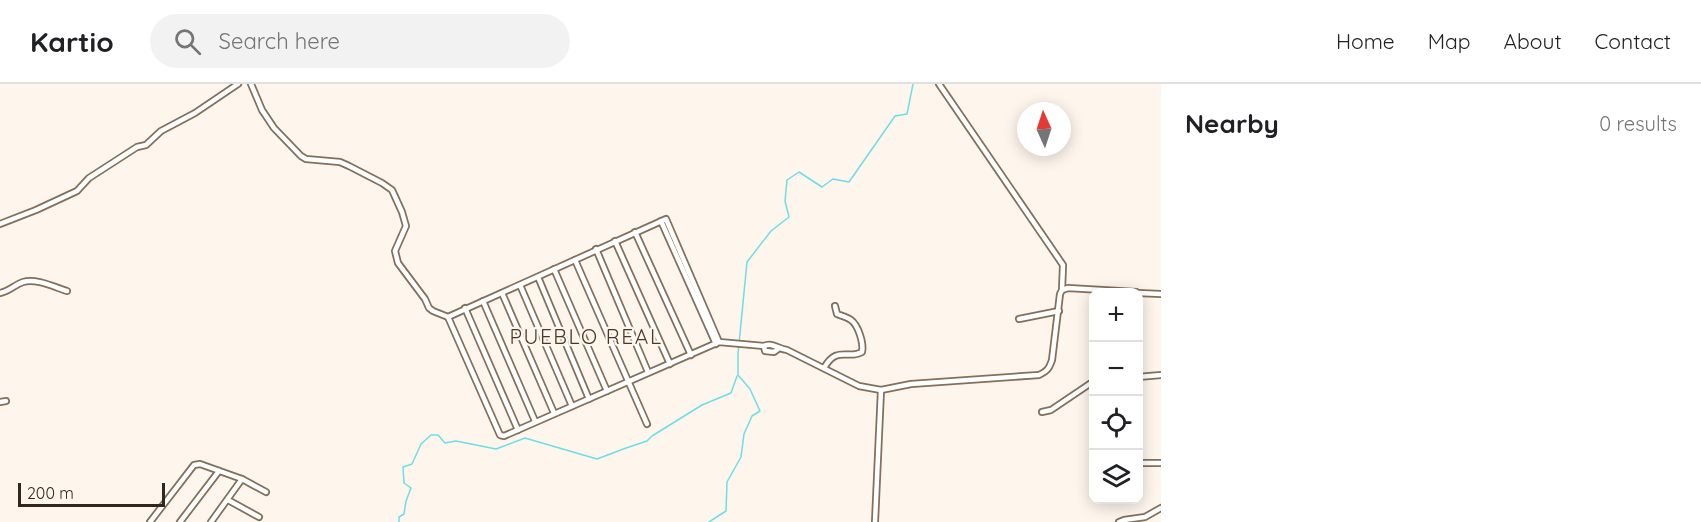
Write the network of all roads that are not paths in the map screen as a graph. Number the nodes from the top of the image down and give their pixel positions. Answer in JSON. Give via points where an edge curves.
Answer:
{"nodes":[{"id":1,"x":238,"y":84,"type":"edge"},
{"id":2,"x":250,"y":84,"type":"edge"},
{"id":3,"x":939,"y":84,"type":"edge"},
{"id":4,"x":0,"y":224,"type":"edge"},
{"id":5,"x":635,"y":232,"type":"junction"},
{"id":6,"x":615,"y":241,"type":"junction"},
{"id":7,"x":596,"y":249,"type":"junction"},
{"id":8,"x":574,"y":260,"type":"junction"},
{"id":9,"x":554,"y":269,"type":"junction"},
{"id":10,"x":538,"y":277,"type":"junction"},
{"id":11,"x":520,"y":285,"type":"junction"},
{"id":12,"x":1062,"y":290,"type":"junction"},
{"id":13,"x":1089,"y":290,"type":"edge"},
{"id":14,"x":67,"y":291,"type":"dead end"},
{"id":15,"x":0,"y":293,"type":"edge"},
{"id":16,"x":502,"y":293,"type":"junction"},
{"id":17,"x":1143,"y":293,"type":"edge"},
{"id":18,"x":1161,"y":294,"type":"edge"},
{"id":19,"x":483,"y":301,"type":"junction"},
{"id":20,"x":835,"y":306,"type":"dead end"},
{"id":21,"x":465,"y":308,"type":"junction"},
{"id":22,"x":1059,"y":311,"type":"junction"},
{"id":23,"x":448,"y":317,"type":"junction"},
{"id":24,"x":1019,"y":319,"type":"dead end"},
{"id":25,"x":717,"y":343,"type":"junction"},
{"id":26,"x":691,"y":355,"type":"junction"},
{"id":27,"x":670,"y":364,"type":"junction"},
{"id":28,"x":824,"y":368,"type":"junction"},
{"id":29,"x":648,"y":372,"type":"junction"},
{"id":30,"x":1161,"y":375,"type":"edge"},
{"id":31,"x":1143,"y":377,"type":"edge"},
{"id":32,"x":628,"y":381,"type":"junction"},
{"id":33,"x":1089,"y":384,"type":"edge"},
{"id":34,"x":881,"y":390,"type":"junction"},
{"id":35,"x":607,"y":391,"type":"junction"},
{"id":36,"x":589,"y":399,"type":"junction"},
{"id":37,"x":572,"y":406,"type":"junction"},
{"id":38,"x":1042,"y":412,"type":"dead end"},
{"id":39,"x":554,"y":413,"type":"junction"},
{"id":40,"x":535,"y":422,"type":"junction"},
{"id":41,"x":647,"y":424,"type":"dead end"},
{"id":42,"x":518,"y":430,"type":"junction"},
{"id":43,"x":1143,"y":463,"type":"edge"},
{"id":44,"x":1161,"y":463,"type":"edge"},
{"id":45,"x":219,"y":471,"type":"junction"},
{"id":46,"x":242,"y":479,"type":"junction"},
{"id":47,"x":266,"y":492,"type":"dead end"},
{"id":48,"x":228,"y":500,"type":"junction"},
{"id":49,"x":1161,"y":508,"type":"edge"},
{"id":50,"x":259,"y":517,"type":"dead end"},
{"id":51,"x":213,"y":520,"type":"edge"},
{"id":52,"x":150,"y":522,"type":"edge"},
{"id":53,"x":180,"y":522,"type":"edge"},
{"id":54,"x":222,"y":522,"type":"edge"},
{"id":55,"x":875,"y":522,"type":"edge"},
{"id":56,"x":1119,"y":522,"type":"edge"}],
"edges":[{"from":1,"to":4,"type":"street","via":[[161,131],[146,145],[89,177],[77,191]]},
{"from":2,"to":23,"type":"street","via":[[274,128],[301,156],[349,166],[392,190],[406,226],[395,251],[398,263],[429,308]]},
{"from":3,"to":12,"type":"street","via":[[1063,265]]},
{"from":5,"to":6,"type":"street"},
{"from":5,"to":25,"type":"street","via":[[666,219]]},
{"from":5,"to":26,"type":"street"},
{"from":6,"to":7,"type":"street"},
{"from":6,"to":27,"type":"street"},
{"from":7,"to":8,"type":"street"},
{"from":7,"to":29,"type":"street"},
{"from":8,"to":9,"type":"street"},
{"from":8,"to":32,"type":"street"},
{"from":9,"to":10,"type":"street"},
{"from":9,"to":35,"type":"street"},
{"from":10,"to":11,"type":"street"},
{"from":10,"to":36,"type":"street"},
{"from":11,"to":16,"type":"street"},
{"from":11,"to":37,"type":"street"},
{"from":12,"to":13,"type":"street"},
{"from":12,"to":22,"type":"street"},
{"from":14,"to":15,"type":"street","via":[[29,281]]},
{"from":16,"to":19,"type":"street"},
{"from":16,"to":39,"type":"street"},
{"from":17,"to":18,"type":"street"},
{"from":19,"to":21,"type":"street"},
{"from":19,"to":40,"type":"street"},
{"from":20,"to":28,"type":"street","via":[[837,314],[855,324],[863,348],[858,354],[837,355]]},
{"from":21,"to":23,"type":"street"},
{"from":21,"to":42,"type":"street"},
{"from":22,"to":24,"type":"street"},
{"from":22,"to":34,"type":"street","via":[[1052,360],[1046,372]]},
{"from":23,"to":42,"type":"street","via":[[500,435]]},
{"from":25,"to":26,"type":"street"},
{"from":25,"to":28,"type":"street","via":[[770,344]]},
{"from":26,"to":27,"type":"street"},
{"from":27,"to":29,"type":"street"},
{"from":28,"to":34,"type":"street","via":[[859,386]]},
{"from":29,"to":32,"type":"street"},
{"from":30,"to":31,"type":"street"},
{"from":32,"to":35,"type":"street"},
{"from":32,"to":41,"type":"street"},
{"from":33,"to":38,"type":"street"},
{"from":34,"to":55,"type":"street"},
{"from":35,"to":36,"type":"street"},
{"from":36,"to":37,"type":"street"},
{"from":37,"to":39,"type":"street"},
{"from":39,"to":40,"type":"street"},
{"from":40,"to":42,"type":"street"},
{"from":43,"to":44,"type":"street"},
{"from":45,"to":46,"type":"street"},
{"from":45,"to":52,"type":"street","via":[[194,465]]},
{"from":45,"to":53,"type":"street"},
{"from":46,"to":47,"type":"street"},
{"from":46,"to":48,"type":"street"},
{"from":48,"to":50,"type":"street"},
{"from":48,"to":51,"type":"street"},
{"from":49,"to":56,"type":"street","via":[[1145,517]]},
{"from":51,"to":54,"type":"street"}]}
